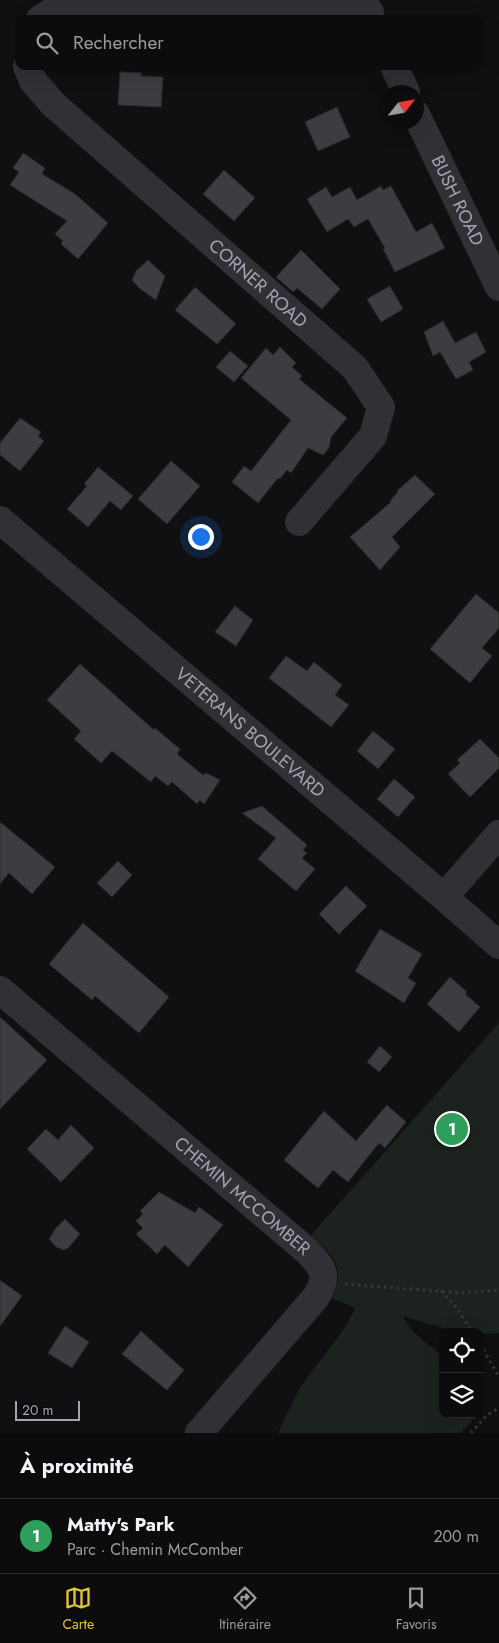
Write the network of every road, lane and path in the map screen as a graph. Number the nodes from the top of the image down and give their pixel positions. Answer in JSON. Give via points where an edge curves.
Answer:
{"nodes":[{"id":1,"x":369,"y":10,"type":"edge"},
{"id":2,"x":47,"y":15,"type":"edge"},
{"id":3,"x":29,"y":70,"type":"edge"},
{"id":4,"x":396,"y":70,"type":"edge"},
{"id":5,"x":403,"y":85,"type":"edge"},
{"id":6,"x":424,"y":130,"type":"edge"},
{"id":7,"x":499,"y":288,"type":"edge"},
{"id":8,"x":0,"y":520,"type":"edge"},
{"id":9,"x":299,"y":522,"type":"dead end"},
{"id":10,"x":499,"y":834,"type":"edge"},
{"id":11,"x":444,"y":897,"type":"junction"},
{"id":12,"x":499,"y":946,"type":"edge"},
{"id":13,"x":0,"y":990,"type":"edge"},
{"id":14,"x":324,"y":1282,"type":"junction"},
{"id":15,"x":499,"y":1290,"type":"edge"},
{"id":16,"x":441,"y":1291,"type":"junction"},
{"id":17,"x":469,"y":1328,"type":"edge"},
{"id":18,"x":484,"y":1351,"type":"edge"},
{"id":19,"x":499,"y":1377,"type":"edge"},
{"id":20,"x":499,"y":1408,"type":"edge"},
{"id":21,"x":198,"y":1433,"type":"edge"},
{"id":22,"x":471,"y":1433,"type":"edge"}],
"edges":[{"from":1,"to":2,"type":"street","via":[[78,8]]},
{"from":3,"to":9,"type":"street","name":"CORNER ROAD","via":[[33,81],[54,105],[355,368],[381,407],[373,436]]},
{"from":4,"to":5,"type":"street"},
{"from":6,"to":7,"type":"street","name":"BUSH ROAD"},
{"from":8,"to":11,"type":"street","name":"VETERANS BOULEVARD"},
{"from":10,"to":11,"type":"street"},
{"from":11,"to":12,"type":"street","name":"VETERANS BOULEVARD"},
{"from":13,"to":14,"type":"street","name":"CHEMIN MCCOMBER","via":[[307,1251],[323,1273]]},
{"from":14,"to":16,"type":"path"},
{"from":14,"to":21,"type":"street","via":[[316,1297]]},
{"from":15,"to":16,"type":"path"},
{"from":16,"to":17,"type":"path"},
{"from":18,"to":19,"type":"path"},
{"from":20,"to":22,"type":"path","via":[[487,1415]]}]}
